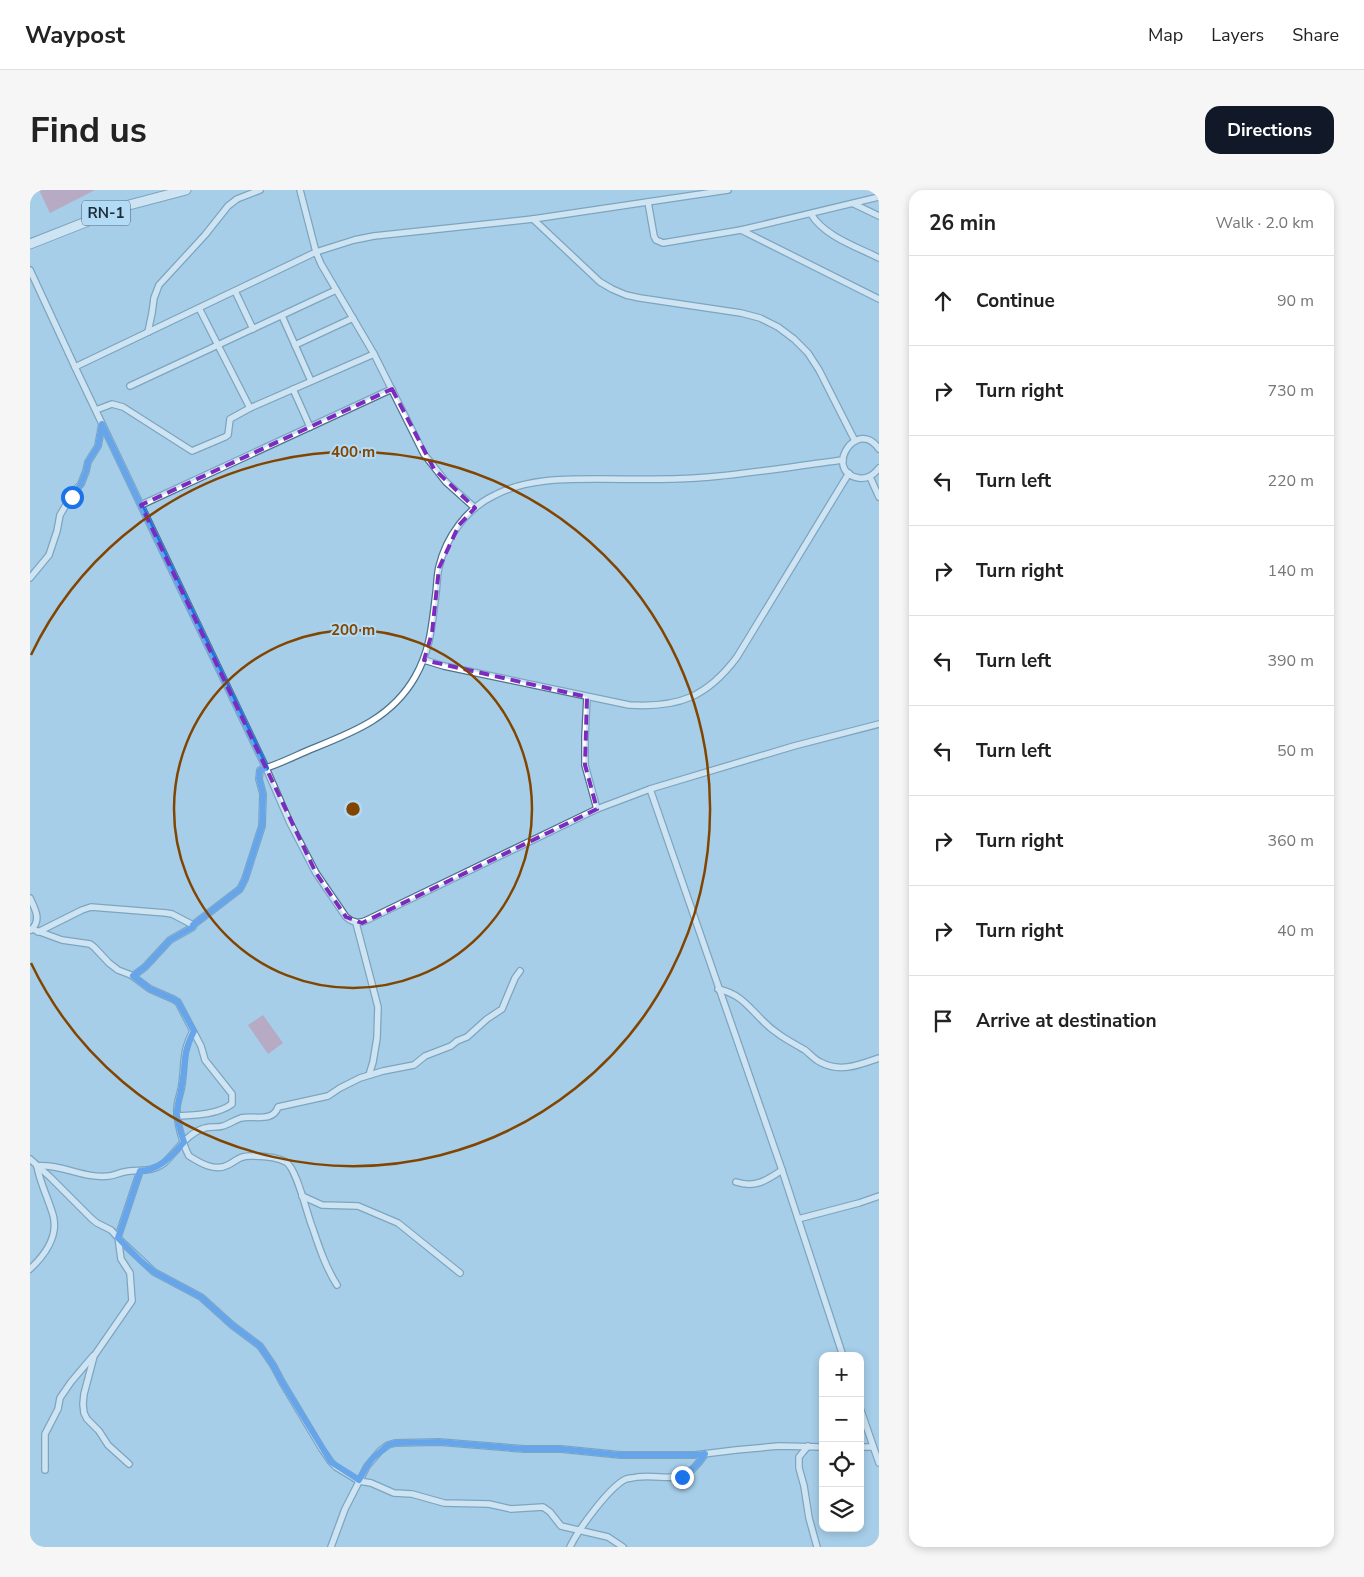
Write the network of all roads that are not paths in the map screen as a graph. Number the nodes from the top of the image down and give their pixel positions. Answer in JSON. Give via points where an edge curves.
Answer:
{"nodes":[{"id":1,"x":186,"y":190,"type":"edge"},
{"id":2,"x":260,"y":190,"type":"edge"},
{"id":3,"x":300,"y":190,"type":"edge"},
{"id":4,"x":728,"y":190,"type":"edge"},
{"id":5,"x":879,"y":197,"type":"edge"},
{"id":6,"x":648,"y":202,"type":"junction"},
{"id":7,"x":854,"y":204,"type":"junction"},
{"id":8,"x":811,"y":214,"type":"junction"},
{"id":9,"x":879,"y":216,"type":"edge"},
{"id":10,"x":533,"y":219,"type":"junction"},
{"id":11,"x":741,"y":230,"type":"junction"},
{"id":12,"x":30,"y":244,"type":"edge"},
{"id":13,"x":316,"y":252,"type":"junction"},
{"id":14,"x":879,"y":258,"type":"edge"},
{"id":15,"x":30,"y":270,"type":"edge"},
{"id":16,"x":336,"y":290,"type":"junction"},
{"id":17,"x":235,"y":291,"type":"junction"},
{"id":18,"x":879,"y":299,"type":"edge"},
{"id":19,"x":200,"y":308,"type":"junction"},
{"id":20,"x":282,"y":316,"type":"junction"},
{"id":21,"x":353,"y":318,"type":"junction"},
{"id":22,"x":253,"y":329,"type":"junction"},
{"id":23,"x":148,"y":332,"type":"junction"},
{"id":24,"x":295,"y":345,"type":"junction"},
{"id":25,"x":218,"y":346,"type":"junction"},
{"id":26,"x":374,"y":354,"type":"junction"},
{"id":27,"x":75,"y":367,"type":"junction"},
{"id":28,"x":311,"y":381,"type":"junction"},
{"id":29,"x":130,"y":386,"type":"dead end"},
{"id":30,"x":293,"y":389,"type":"junction"},
{"id":31,"x":392,"y":390,"type":"junction"},
{"id":32,"x":250,"y":408,"type":"junction"},
{"id":33,"x":96,"y":410,"type":"junction"},
{"id":34,"x":102,"y":424,"type":"junction"},
{"id":35,"x":310,"y":427,"type":"junction"},
{"id":36,"x":854,"y":441,"type":"junction"},
{"id":37,"x":879,"y":449,"type":"edge"},
{"id":38,"x":843,"y":460,"type":"junction"},
{"id":39,"x":879,"y":468,"type":"edge"},
{"id":40,"x":849,"y":473,"type":"junction"},
{"id":41,"x":870,"y":477,"type":"junction"},
{"id":42,"x":879,"y":497,"type":"edge"},
{"id":43,"x":141,"y":505,"type":"junction"},
{"id":44,"x":475,"y":508,"type":"junction"},
{"id":45,"x":30,"y":578,"type":"edge"},
{"id":46,"x":424,"y":660,"type":"junction"},
{"id":47,"x":587,"y":697,"type":"junction"},
{"id":48,"x":879,"y":724,"type":"edge"},
{"id":49,"x":266,"y":768,"type":"junction"},
{"id":50,"x":650,"y":789,"type":"junction"},
{"id":51,"x":597,"y":809,"type":"junction"},
{"id":52,"x":30,"y":898,"type":"edge"},
{"id":53,"x":356,"y":923,"type":"junction"},
{"id":54,"x":193,"y":925,"type":"junction"},
{"id":55,"x":31,"y":930,"type":"edge"},
{"id":56,"x":38,"y":932,"type":"junction"},
{"id":57,"x":520,"y":970,"type":"dead end"},
{"id":58,"x":133,"y":976,"type":"junction"},
{"id":59,"x":718,"y":989,"type":"junction"},
{"id":60,"x":194,"y":1031,"type":"junction"},
{"id":61,"x":879,"y":1058,"type":"edge"},
{"id":62,"x":369,"y":1075,"type":"junction"},
{"id":63,"x":177,"y":1116,"type":"junction"},
{"id":64,"x":184,"y":1142,"type":"junction"},
{"id":65,"x":30,"y":1159,"type":"edge"},
{"id":66,"x":37,"y":1166,"type":"junction"},
{"id":67,"x":782,"y":1170,"type":"junction"},
{"id":68,"x":140,"y":1171,"type":"junction"},
{"id":69,"x":736,"y":1182,"type":"dead end"},
{"id":70,"x":302,"y":1196,"type":"junction"},
{"id":71,"x":879,"y":1196,"type":"edge"},
{"id":72,"x":798,"y":1219,"type":"junction"},
{"id":73,"x":118,"y":1238,"type":"junction"},
{"id":74,"x":31,"y":1267,"type":"edge"},
{"id":75,"x":460,"y":1273,"type":"dead end"},
{"id":76,"x":337,"y":1285,"type":"dead end"},
{"id":77,"x":97,"y":1351,"type":"junction"},
{"id":78,"x":842,"y":1352,"type":"edge"},
{"id":79,"x":864,"y":1420,"type":"edge"},
{"id":80,"x":808,"y":1446,"type":"junction"},
{"id":81,"x":819,"y":1446,"type":"edge"},
{"id":82,"x":864,"y":1447,"type":"edge"},
{"id":83,"x":873,"y":1447,"type":"junction"},
{"id":84,"x":705,"y":1454,"type":"junction"},
{"id":85,"x":879,"y":1462,"type":"edge"},
{"id":86,"x":129,"y":1464,"type":"dead end"},
{"id":87,"x":45,"y":1470,"type":"dead end"},
{"id":88,"x":359,"y":1480,"type":"junction"},
{"id":89,"x":580,"y":1531,"type":"junction"},
{"id":90,"x":331,"y":1547,"type":"edge"},
{"id":91,"x":570,"y":1547,"type":"edge"},
{"id":92,"x":623,"y":1547,"type":"edge"},
{"id":93,"x":817,"y":1547,"type":"edge"}],
"edges":[{"from":1,"to":12,"type":"main road","number":"RN-1","via":[[129,205]]},
{"from":2,"to":23,"type":"street","via":[[228,206],[159,285]]},
{"from":3,"to":13,"type":"street"},
{"from":4,"to":6,"type":"street"},
{"from":5,"to":7,"type":"street"},
{"from":6,"to":10,"type":"street"},
{"from":6,"to":11,"type":"street","via":[[654,236],[659,243]]},
{"from":7,"to":8,"type":"street"},
{"from":7,"to":9,"type":"street"},
{"from":8,"to":11,"type":"street"},
{"from":8,"to":14,"type":"street","via":[[825,230]]},
{"from":10,"to":13,"type":"street","via":[[374,236]]},
{"from":10,"to":36,"type":"street","via":[[600,282],[612,289],[640,298],[741,313],[778,327],[808,353]]},
{"from":11,"to":18,"type":"street"},
{"from":13,"to":16,"type":"street"},
{"from":13,"to":17,"type":"street"},
{"from":15,"to":27,"type":"street"},
{"from":16,"to":20,"type":"street"},
{"from":16,"to":21,"type":"street"},
{"from":17,"to":19,"type":"street"},
{"from":17,"to":22,"type":"street"},
{"from":19,"to":23,"type":"street"},
{"from":19,"to":25,"type":"street"},
{"from":20,"to":22,"type":"street"},
{"from":20,"to":24,"type":"street"},
{"from":21,"to":24,"type":"street"},
{"from":21,"to":26,"type":"street"},
{"from":22,"to":25,"type":"street"},
{"from":23,"to":27,"type":"street"},
{"from":24,"to":28,"type":"street"},
{"from":25,"to":29,"type":"street"},
{"from":25,"to":32,"type":"street"},
{"from":26,"to":28,"type":"street"},
{"from":26,"to":31,"type":"street"},
{"from":27,"to":33,"type":"street"},
{"from":28,"to":30,"type":"street"},
{"from":30,"to":32,"type":"street"},
{"from":30,"to":35,"type":"street"},
{"from":31,"to":35,"type":"street"},
{"from":31,"to":44,"type":"street","via":[[424,454],[446,482]]},
{"from":32,"to":33,"type":"street","via":[[230,419],[228,435],[192,451],[123,407],[112,404]]},
{"from":33,"to":34,"type":"street"},
{"from":34,"to":43,"type":"street"},
{"from":34,"to":45,"type":"street","via":[[98,446],[88,462],[81,484],[60,516],[49,555]]},
{"from":35,"to":43,"type":"street"},
{"from":36,"to":37,"type":"street","via":[[867,440]]},
{"from":36,"to":38,"type":"street","via":[[846,448]]},
{"from":38,"to":40,"type":"street"},
{"from":38,"to":44,"type":"street","via":[[700,478],[536,482],[514,486]]},
{"from":39,"to":41,"type":"street"},
{"from":40,"to":41,"type":"street","via":[[861,478]]},
{"from":40,"to":47,"type":"street","via":[[737,658],[710,686],[674,704],[630,705]]},
{"from":41,"to":42,"type":"street"},
{"from":43,"to":49,"type":"street"},
{"from":44,"to":46,"type":"street","via":[[446,545],[439,568],[432,633]]},
{"from":46,"to":47,"type":"street"},
{"from":46,"to":49,"type":"street","via":[[404,694],[374,720]]},
{"from":47,"to":51,"type":"street","via":[[585,765]]},
{"from":48,"to":50,"type":"street"},
{"from":49,"to":53,"type":"street","via":[[316,873],[346,917]]},
{"from":49,"to":54,"type":"street","via":[[260,770],[259,778],[263,794],[262,826],[245,879],[240,889]]},
{"from":50,"to":51,"type":"street"},
{"from":50,"to":59,"type":"street"},
{"from":51,"to":53,"type":"street"},
{"from":52,"to":55,"type":"street","via":[[37,914],[37,922]]},
{"from":53,"to":62,"type":"street","via":[[378,1007],[377,1038]]},
{"from":54,"to":56,"type":"street","via":[[172,914],[91,907]]},
{"from":54,"to":58,"type":"street","via":[[170,940]]},
{"from":55,"to":56,"type":"street"},
{"from":56,"to":58,"type":"street","via":[[90,944],[118,970]]},
{"from":57,"to":62,"type":"street","via":[[502,1010],[466,1037],[425,1056],[414,1065]]},
{"from":58,"to":60,"type":"street","via":[[150,989],[178,1002]]},
{"from":59,"to":61,"type":"street","via":[[739,997],[775,1032],[824,1064],[850,1068]]},
{"from":59,"to":67,"type":"street"},
{"from":60,"to":63,"type":"street","via":[[184,1056]]},
{"from":60,"to":63,"type":"street","via":[[204,1060],[232,1094],[233,1102],[214,1111]]},
{"from":62,"to":64,"type":"street","via":[[328,1096],[281,1105],[271,1115],[242,1118],[221,1127],[204,1128]]},
{"from":63,"to":64,"type":"street"},
{"from":64,"to":68,"type":"street","via":[[164,1163]]},
{"from":64,"to":70,"type":"street","via":[[188,1156],[214,1168],[229,1165],[243,1156],[285,1161]]},
{"from":65,"to":66,"type":"street"},
{"from":66,"to":68,"type":"street","via":[[98,1177]]},
{"from":66,"to":73,"type":"street","via":[[97,1224],[111,1230]]},
{"from":66,"to":74,"type":"street","via":[[54,1225],[47,1249]]},
{"from":67,"to":69,"type":"street","via":[[755,1185]]},
{"from":67,"to":72,"type":"street"},
{"from":68,"to":73,"type":"street"},
{"from":70,"to":75,"type":"street","via":[[322,1205],[358,1206],[398,1223]]},
{"from":70,"to":76,"type":"street"},
{"from":71,"to":72,"type":"street"},
{"from":72,"to":78,"type":"street"},
{"from":73,"to":77,"type":"street","via":[[121,1259],[130,1274],[132,1301]]},
{"from":73,"to":88,"type":"street","via":[[154,1272],[201,1297],[260,1346],[331,1462]]},
{"from":77,"to":86,"type":"street","via":[[84,1394],[84,1413],[108,1445]]},
{"from":77,"to":87,"type":"street","via":[[61,1394],[58,1409],[45,1434]]},
{"from":79,"to":83,"type":"street"},
{"from":80,"to":81,"type":"street"},
{"from":80,"to":84,"type":"street"},
{"from":80,"to":93,"type":"street","via":[[799,1457],[799,1468]]},
{"from":82,"to":83,"type":"street"},
{"from":83,"to":85,"type":"street"},
{"from":84,"to":88,"type":"street","via":[[620,1455],[439,1442],[395,1443],[373,1458]]},
{"from":84,"to":89,"type":"street","via":[[682,1477],[627,1479],[612,1489]]},
{"from":88,"to":89,"type":"street","via":[[394,1493],[412,1494],[444,1503],[489,1504],[511,1509],[543,1507],[560,1526]]},
{"from":88,"to":90,"type":"street"},
{"from":89,"to":91,"type":"street"},
{"from":89,"to":92,"type":"street","via":[[608,1537]]}]}
